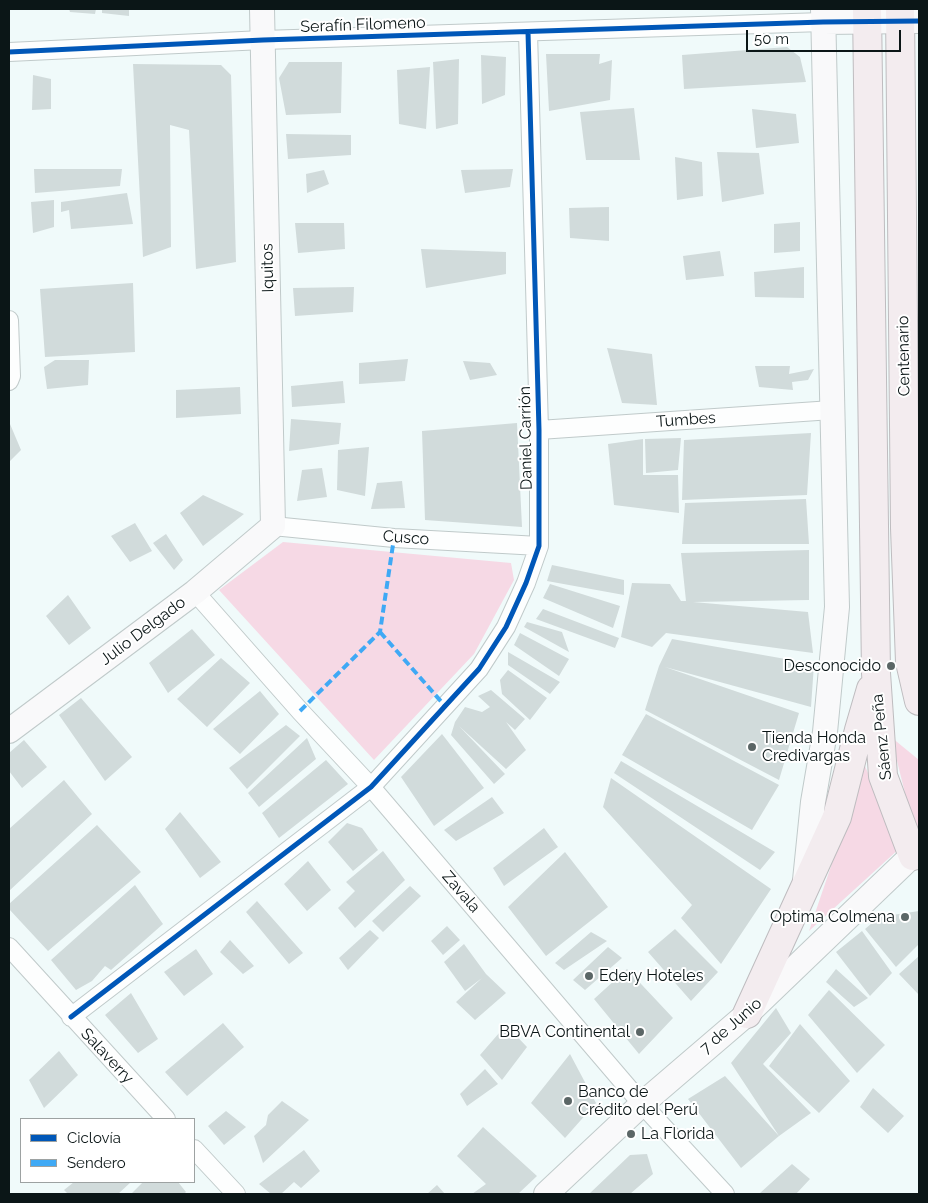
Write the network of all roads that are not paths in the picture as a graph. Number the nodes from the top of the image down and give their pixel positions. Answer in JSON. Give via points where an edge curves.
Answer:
{"nodes":[{"id":1,"x":262,"y":9,"type":"edge"},
{"id":2,"x":823,"y":15,"type":"edge"},
{"id":3,"x":867,"y":16,"type":"edge"},
{"id":4,"x":906,"y":17,"type":"edge"},
{"id":5,"x":528,"y":32,"type":"junction"},
{"id":6,"x":263,"y":40,"type":"junction"},
{"id":7,"x":9,"y":52,"type":"edge"},
{"id":8,"x":9,"y":320,"type":"edge"},
{"id":9,"x":9,"y":381,"type":"edge"},
{"id":10,"x":832,"y":410,"type":"junction"},
{"id":11,"x":539,"y":430,"type":"junction"},
{"id":12,"x":273,"y":526,"type":"junction"},
{"id":13,"x":539,"y":546,"type":"junction"},
{"id":14,"x":195,"y":592,"type":"junction"},
{"id":15,"x":876,"y":673,"type":"junction"},
{"id":16,"x":919,"y":701,"type":"edge"},
{"id":17,"x":9,"y":731,"type":"edge"},
{"id":18,"x":371,"y":787,"type":"junction"},
{"id":19,"x":916,"y":852,"type":"edge"},
{"id":20,"x":803,"y":893,"type":"junction"},
{"id":21,"x":9,"y":947,"type":"edge"},
{"id":22,"x":747,"y":1014,"type":"junction"},
{"id":23,"x":72,"y":1017,"type":"junction"},
{"id":24,"x":642,"y":1104,"type":"junction"},
{"id":25,"x":165,"y":1118,"type":"edge"},
{"id":26,"x":195,"y":1150,"type":"edge"},
{"id":27,"x":236,"y":1194,"type":"edge"},
{"id":28,"x":546,"y":1194,"type":"edge"},
{"id":29,"x":725,"y":1194,"type":"edge"}],
"edges":[{"from":1,"to":6,"type":"street","name":"Iquitos"},
{"from":2,"to":3,"type":"street","name":"Serafín Filomeno"},
{"from":2,"to":5,"type":"street","name":"Serafín Filomeno"},
{"from":2,"to":10,"type":"street"},
{"from":3,"to":4,"type":"street","name":"Serafín Filomeno"},
{"from":3,"to":15,"type":"highway","name":"Centenario"},
{"from":4,"to":16,"type":"highway","name":"Centenario","via":[[906,538],[910,662]]},
{"from":5,"to":6,"type":"street","name":"Serafín Filomeno"},
{"from":5,"to":11,"type":"street","name":"Daniel Carrión"},
{"from":6,"to":7,"type":"street","name":"Serafín Filomeno"},
{"from":6,"to":12,"type":"street","name":"Iquitos"},
{"from":8,"to":9,"type":"street"},
{"from":10,"to":11,"type":"street","name":"Tumbes"},
{"from":10,"to":20,"type":"street","via":[[837,607],[825,732]]},
{"from":11,"to":13,"type":"street","name":"Daniel Carrión"},
{"from":12,"to":13,"type":"street","name":"Cusco","via":[[394,538]]},
{"from":12,"to":14,"type":"street","name":"Julio Delgado"},
{"from":13,"to":18,"type":"street","name":"Daniel Carrión","via":[[506,627],[479,669]]},
{"from":14,"to":17,"type":"street","name":"Julio Delgado"},
{"from":14,"to":18,"type":"street","name":"Zavala"},
{"from":15,"to":19,"type":"highway","name":"Sáenz Peña","via":[[883,776]]},
{"from":15,"to":20,"type":"highway","via":[[837,817]]},
{"from":18,"to":23,"type":"street","name":"Daniel Carrión"},
{"from":18,"to":24,"type":"street","name":"Zavala"},
{"from":19,"to":22,"type":"street","name":"7 de Junio"},
{"from":20,"to":22,"type":"highway"},
{"from":21,"to":23,"type":"street","name":"Salaverry"},
{"from":22,"to":24,"type":"street","name":"7 de Junio"},
{"from":23,"to":25,"type":"street","name":"Salaverry"},
{"from":24,"to":28,"type":"street","name":"7 de Junio"},
{"from":24,"to":29,"type":"street","name":"Zavala"},
{"from":26,"to":27,"type":"street"}]}
